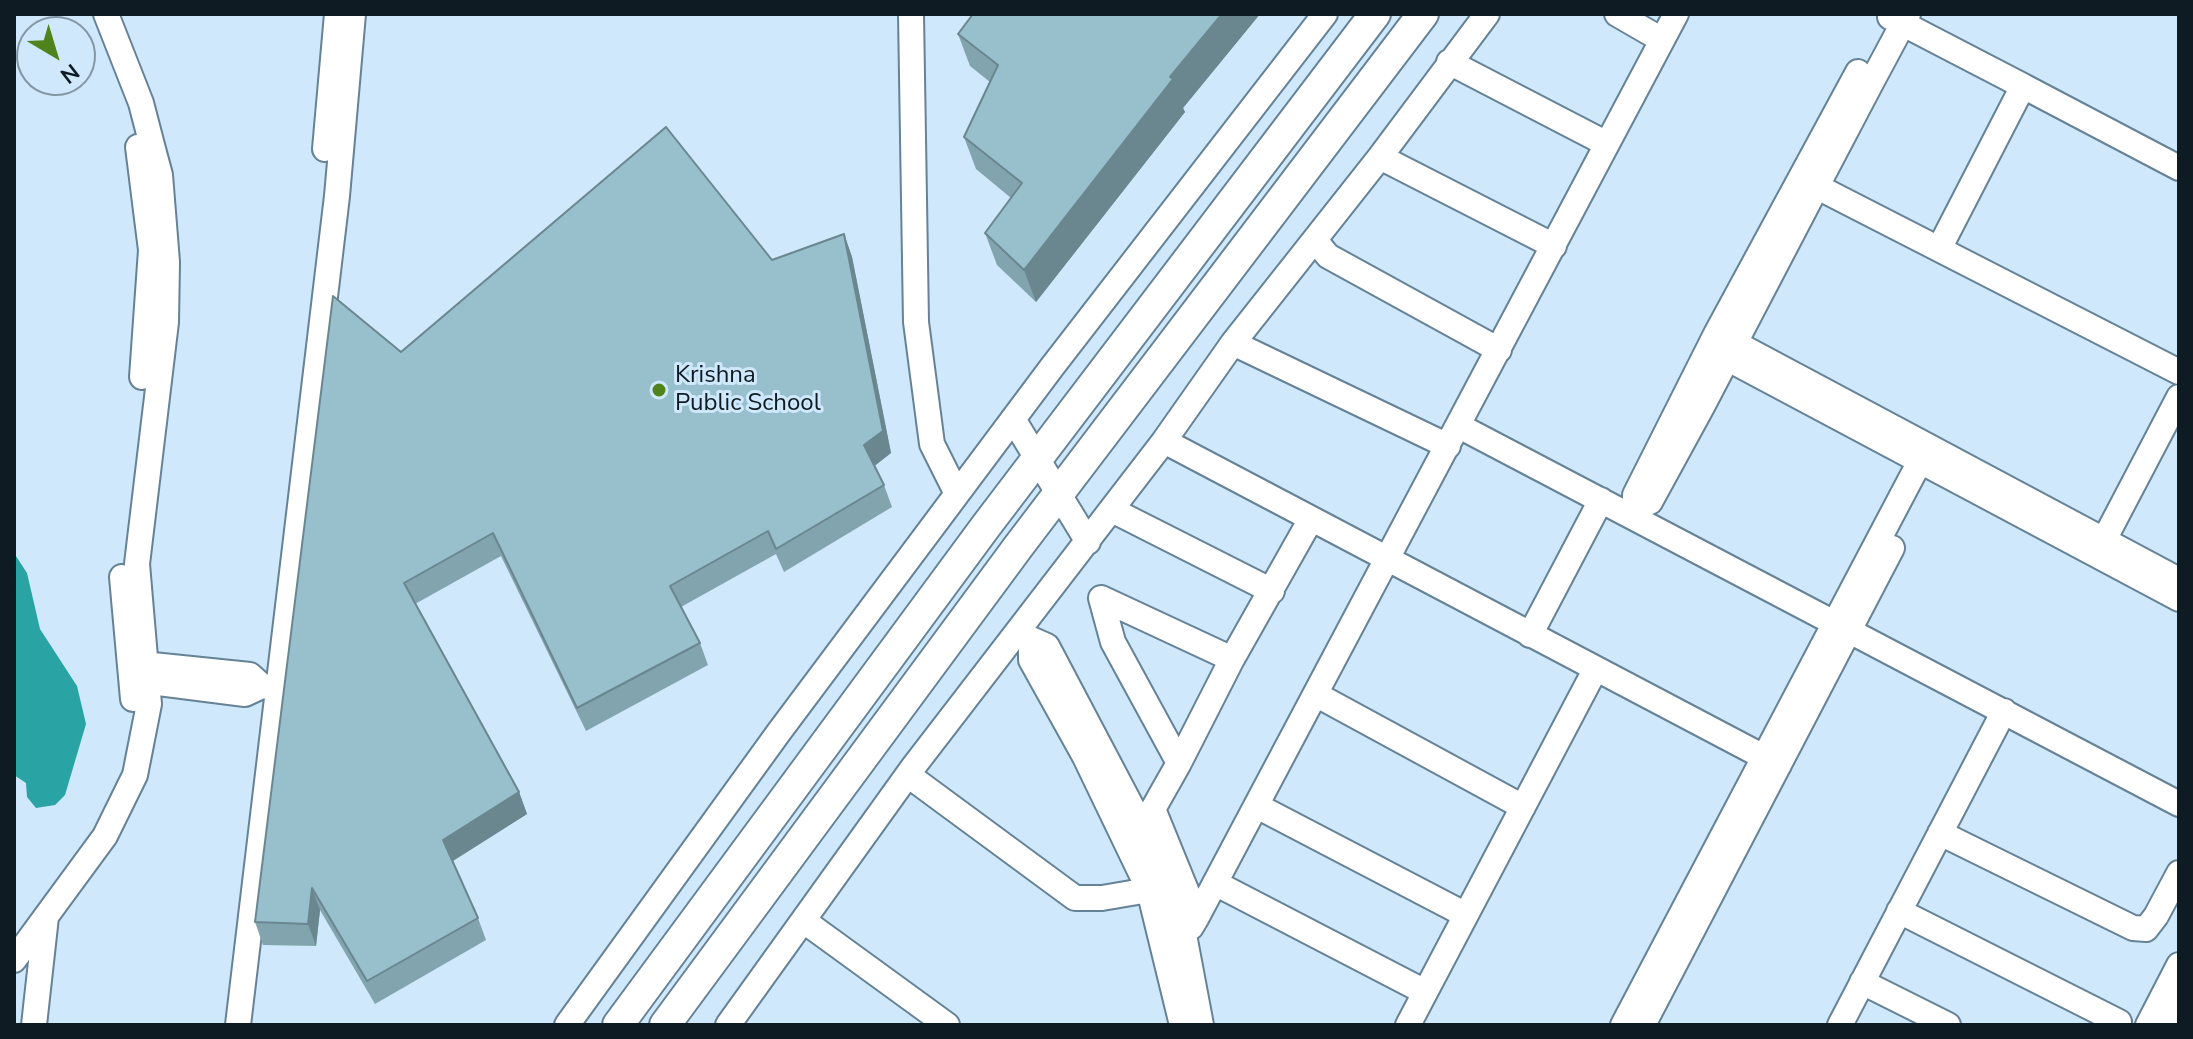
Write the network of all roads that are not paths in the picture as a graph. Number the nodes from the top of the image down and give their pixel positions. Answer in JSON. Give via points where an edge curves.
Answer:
{"nodes":[{"id":1,"x":88,"y":14,"type":"edge"},
{"id":2,"x":106,"y":14,"type":"edge"},
{"id":3,"x":337,"y":14,"type":"edge"},
{"id":4,"x":353,"y":14,"type":"edge"},
{"id":5,"x":911,"y":14,"type":"edge"},
{"id":6,"x":1325,"y":14,"type":"edge"},
{"id":7,"x":1375,"y":14,"type":"edge"},
{"id":8,"x":1423,"y":14,"type":"edge"},
{"id":9,"x":1487,"y":14,"type":"edge"},
{"id":10,"x":1617,"y":14,"type":"edge"},
{"id":11,"x":1676,"y":14,"type":"edge"},
{"id":12,"x":1897,"y":17,"type":"edge"},
{"id":13,"x":1662,"y":40,"type":"junction"},
{"id":14,"x":1449,"y":62,"type":"junction"},
{"id":15,"x":2023,"y":86,"type":"junction"},
{"id":16,"x":1607,"y":144,"type":"junction"},
{"id":17,"x":1380,"y":157,"type":"junction"},
{"id":18,"x":2179,"y":168,"type":"edge"},
{"id":19,"x":1810,"y":182,"type":"junction"},
{"id":20,"x":1315,"y":240,"type":"junction"},
{"id":21,"x":1554,"y":246,"type":"junction"},
{"id":22,"x":1940,"y":247,"type":"junction"},
{"id":23,"x":1233,"y":343,"type":"junction"},
{"id":24,"x":1722,"y":346,"type":"junction"},
{"id":25,"x":1499,"y":350,"type":"junction"},
{"id":26,"x":2179,"y":372,"type":"edge"},
{"id":27,"x":2179,"y":397,"type":"edge"},
{"id":28,"x":1013,"y":419,"type":"junction"},
{"id":29,"x":1454,"y":436,"type":"junction"},
{"id":30,"x":1164,"y":441,"type":"junction"},
{"id":31,"x":1930,"y":457,"type":"junction"},
{"id":32,"x":1037,"y":460,"type":"junction"},
{"id":33,"x":957,"y":494,"type":"junction"},
{"id":34,"x":1057,"y":495,"type":"junction"},
{"id":35,"x":1601,"y":500,"type":"junction"},
{"id":36,"x":1112,"y":510,"type":"junction"},
{"id":37,"x":1633,"y":512,"type":"junction"},
{"id":38,"x":1311,"y":519,"type":"junction"},
{"id":39,"x":2104,"y":540,"type":"junction"},
{"id":40,"x":1088,"y":542,"type":"junction"},
{"id":41,"x":1388,"y":561,"type":"junction"},
{"id":42,"x":2179,"y":580,"type":"edge"},
{"id":43,"x":1272,"y":591,"type":"junction"},
{"id":44,"x":2179,"y":599,"type":"edge"},
{"id":45,"x":1843,"y":626,"type":"junction"},
{"id":46,"x":1027,"y":632,"type":"junction"},
{"id":47,"x":1530,"y":635,"type":"junction"},
{"id":48,"x":1232,"y":659,"type":"junction"},
{"id":49,"x":1595,"y":670,"type":"junction"},
{"id":50,"x":140,"y":672,"type":"junction"},
{"id":51,"x":259,"y":686,"type":"junction"},
{"id":52,"x":1317,"y":695,"type":"junction"},
{"id":53,"x":2004,"y":711,"type":"junction"},
{"id":54,"x":1771,"y":761,"type":"junction"},
{"id":55,"x":1179,"y":763,"type":"junction"},
{"id":56,"x":908,"y":775,"type":"junction"},
{"id":57,"x":2179,"y":804,"type":"edge"},
{"id":58,"x":1257,"y":806,"type":"junction"},
{"id":59,"x":1523,"y":807,"type":"junction"},
{"id":60,"x":1940,"y":833,"type":"junction"},
{"id":61,"x":2179,"y":873,"type":"edge"},
{"id":62,"x":1215,"y":883,"type":"junction"},
{"id":63,"x":1149,"y":890,"type":"junction"},
{"id":64,"x":1899,"y":911,"type":"junction"},
{"id":65,"x":41,"y":912,"type":"junction"},
{"id":66,"x":1466,"y":915,"type":"junction"},
{"id":67,"x":1197,"y":917,"type":"junction"},
{"id":68,"x":804,"y":921,"type":"junction"},
{"id":69,"x":14,"y":936,"type":"edge"},
{"id":70,"x":1185,"y":940,"type":"junction"},
{"id":71,"x":14,"y":960,"type":"edge"},
{"id":72,"x":2179,"y":965,"type":"edge"},
{"id":73,"x":1862,"y":982,"type":"junction"},
{"id":74,"x":1425,"y":992,"type":"junction"},
{"id":75,"x":2179,"y":1004,"type":"edge"},
{"id":76,"x":2119,"y":1022,"type":"dead end"},
{"id":77,"x":34,"y":1025,"type":"edge"},
{"id":78,"x":222,"y":1025,"type":"edge"},
{"id":79,"x":238,"y":1025,"type":"edge"},
{"id":80,"x":567,"y":1025,"type":"edge"},
{"id":81,"x":618,"y":1025,"type":"edge"},
{"id":82,"x":665,"y":1025,"type":"edge"},
{"id":83,"x":728,"y":1025,"type":"edge"},
{"id":84,"x":947,"y":1025,"type":"edge"},
{"id":85,"x":1182,"y":1025,"type":"edge"},
{"id":86,"x":1201,"y":1025,"type":"edge"},
{"id":87,"x":1408,"y":1025,"type":"edge"},
{"id":88,"x":1623,"y":1025,"type":"edge"},
{"id":89,"x":1643,"y":1025,"type":"edge"},
{"id":90,"x":1840,"y":1025,"type":"edge"},
{"id":91,"x":1948,"y":1025,"type":"edge"},
{"id":92,"x":2148,"y":1025,"type":"edge"},
{"id":93,"x":2168,"y":1025,"type":"edge"}],
"edges":[{"from":1,"to":50,"type":"street","via":[[130,112],[151,250],[148,331],[121,570]]},
{"from":2,"to":50,"type":"street","via":[[141,103],[160,175],[167,262],[166,322],[137,564]]},
{"from":3,"to":51,"type":"street","via":[[315,254]]},
{"from":4,"to":51,"type":"street","via":[[337,196]]},
{"from":5,"to":33,"type":"street","via":[[916,322],[932,444]]},
{"from":6,"to":28,"type":"street"},
{"from":7,"to":32,"type":"main road"},
{"from":8,"to":34,"type":"main road"},
{"from":9,"to":14,"type":"street"},
{"from":10,"to":13,"type":"street"},
{"from":11,"to":13,"type":"street"},
{"from":12,"to":15,"type":"street"},
{"from":12,"to":19,"type":"street"},
{"from":13,"to":16,"type":"street"},
{"from":14,"to":16,"type":"street"},
{"from":14,"to":17,"type":"street"},
{"from":15,"to":18,"type":"street"},
{"from":15,"to":22,"type":"street"},
{"from":16,"to":21,"type":"street"},
{"from":17,"to":20,"type":"street"},
{"from":17,"to":21,"type":"street"},
{"from":19,"to":22,"type":"street"},
{"from":19,"to":24,"type":"street"},
{"from":20,"to":23,"type":"street"},
{"from":20,"to":25,"type":"street","via":[[1328,256]]},
{"from":21,"to":25,"type":"street"},
{"from":22,"to":26,"type":"street"},
{"from":23,"to":29,"type":"street"},
{"from":23,"to":30,"type":"street"},
{"from":24,"to":31,"type":"street"},
{"from":24,"to":37,"type":"street","via":[[1650,502]]},
{"from":25,"to":29,"type":"street"},
{"from":27,"to":39,"type":"street"},
{"from":28,"to":32,"type":"street"},
{"from":28,"to":33,"type":"street"},
{"from":29,"to":35,"type":"street"},
{"from":29,"to":41,"type":"street"},
{"from":30,"to":36,"type":"street"},
{"from":30,"to":38,"type":"street"},
{"from":31,"to":39,"type":"street"},
{"from":31,"to":44,"type":"street"},
{"from":31,"to":45,"type":"street"},
{"from":32,"to":34,"type":"street"},
{"from":32,"to":81,"type":"main road"},
{"from":33,"to":80,"type":"street"},
{"from":34,"to":40,"type":"street"},
{"from":34,"to":82,"type":"main road"},
{"from":35,"to":37,"type":"street"},
{"from":35,"to":47,"type":"street"},
{"from":36,"to":40,"type":"street"},
{"from":36,"to":43,"type":"street"},
{"from":37,"to":45,"type":"street"},
{"from":38,"to":41,"type":"street"},
{"from":38,"to":43,"type":"street"},
{"from":39,"to":42,"type":"street"},
{"from":40,"to":46,"type":"street"},
{"from":41,"to":47,"type":"street"},
{"from":41,"to":52,"type":"street"},
{"from":43,"to":48,"type":"street"},
{"from":45,"to":53,"type":"street"},
{"from":45,"to":54,"type":"street"},
{"from":46,"to":56,"type":"street"},
{"from":46,"to":63,"type":"street","via":[[1031,660]]},
{"from":46,"to":70,"type":"street","via":[[1047,646],[1125,792]]},
{"from":47,"to":49,"type":"street"},
{"from":48,"to":55,"type":"street"},
{"from":48,"to":55,"type":"street","via":[[1101,598],[1113,642]]},
{"from":49,"to":54,"type":"street"},
{"from":49,"to":59,"type":"street"},
{"from":50,"to":51,"type":"street"},
{"from":50,"to":65,"type":"street","via":[[145,735],[135,775],[105,836]]},
{"from":51,"to":78,"type":"street"},
{"from":51,"to":79,"type":"street"},
{"from":52,"to":58,"type":"street"},
{"from":52,"to":59,"type":"street"},
{"from":53,"to":57,"type":"street"},
{"from":53,"to":60,"type":"street"},
{"from":54,"to":88,"type":"street"},
{"from":54,"to":89,"type":"street"},
{"from":55,"to":67,"type":"street","via":[[1153,809]]},
{"from":56,"to":63,"type":"street","via":[[1075,898]]},
{"from":56,"to":68,"type":"street"},
{"from":58,"to":62,"type":"street"},
{"from":58,"to":66,"type":"street"},
{"from":59,"to":66,"type":"street"},
{"from":60,"to":61,"type":"street","via":[[2133,928],[2146,929]]},
{"from":60,"to":64,"type":"street"},
{"from":62,"to":67,"type":"street"},
{"from":62,"to":74,"type":"street"},
{"from":63,"to":85,"type":"street"},
{"from":64,"to":73,"type":"street"},
{"from":64,"to":76,"type":"street"},
{"from":65,"to":69,"type":"street"},
{"from":65,"to":71,"type":"street"},
{"from":65,"to":77,"type":"street"},
{"from":66,"to":74,"type":"street"},
{"from":67,"to":70,"type":"street"},
{"from":68,"to":83,"type":"street"},
{"from":68,"to":84,"type":"street"},
{"from":70,"to":86,"type":"street"},
{"from":72,"to":92,"type":"street"},
{"from":73,"to":90,"type":"street"},
{"from":73,"to":91,"type":"street"},
{"from":74,"to":87,"type":"street"},
{"from":75,"to":93,"type":"street"}]}
